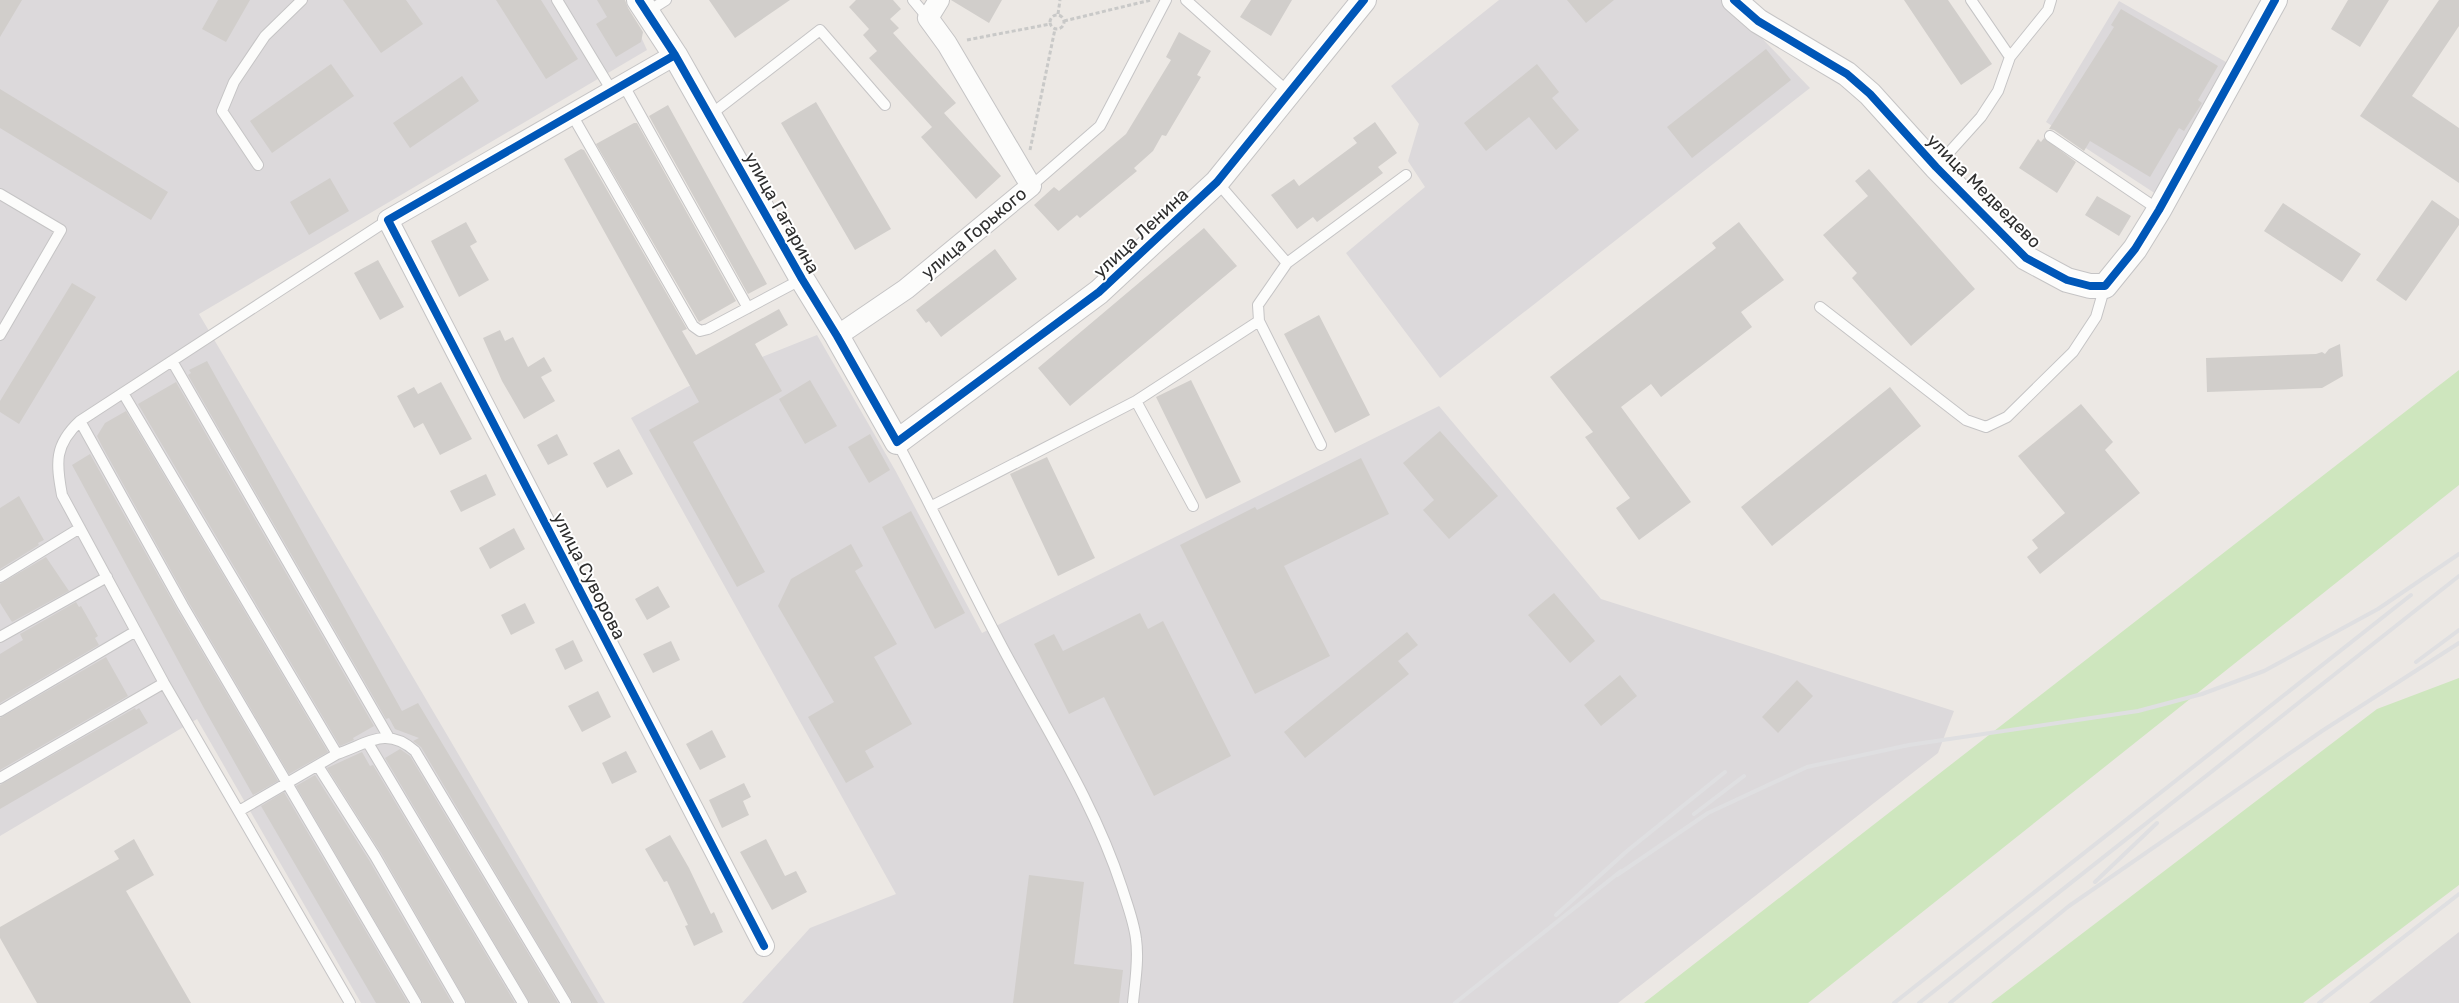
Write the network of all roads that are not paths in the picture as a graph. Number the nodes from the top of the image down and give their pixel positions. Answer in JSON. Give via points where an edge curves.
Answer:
{"nodes":[{"id":1,"x":302,"y":0,"type":"edge"},
{"id":2,"x":557,"y":0,"type":"edge"},
{"id":3,"x":913,"y":0,"type":"edge"},
{"id":4,"x":939,"y":0,"type":"edge"},
{"id":5,"x":1166,"y":0,"type":"edge"},
{"id":6,"x":1186,"y":0,"type":"edge"},
{"id":7,"x":1364,"y":0,"type":"edge"},
{"id":8,"x":1734,"y":0,"type":"edge"},
{"id":9,"x":1971,"y":0,"type":"edge"},
{"id":10,"x":2051,"y":0,"type":"edge"},
{"id":11,"x":2275,"y":0,"type":"edge"},
{"id":12,"x":651,"y":4,"type":"edge"},
{"id":13,"x":928,"y":18,"type":"junction"},
{"id":14,"x":676,"y":55,"type":"junction"},
{"id":15,"x":2010,"y":57,"type":"junction"},
{"id":16,"x":618,"y":88,"type":"junction"},
{"id":17,"x":1288,"y":92,"type":"junction"},
{"id":18,"x":885,"y":105,"type":"dead end"},
{"id":19,"x":571,"y":113,"type":"junction"},
{"id":20,"x":710,"y":115,"type":"junction"},
{"id":21,"x":2050,"y":136,"type":"dead end"},
{"id":22,"x":258,"y":165,"type":"dead end"},
{"id":23,"x":1936,"y":167,"type":"junction"},
{"id":24,"x":1406,"y":175,"type":"dead end"},
{"id":25,"x":1217,"y":182,"type":"junction"},
{"id":26,"x":1031,"y":186,"type":"junction"},
{"id":27,"x":0,"y":194,"type":"edge"},
{"id":28,"x":2159,"y":210,"type":"junction"},
{"id":29,"x":388,"y":220,"type":"junction"},
{"id":30,"x":1286,"y":263,"type":"junction"},
{"id":31,"x":802,"y":279,"type":"junction"},
{"id":32,"x":2105,"y":286,"type":"junction"},
{"id":33,"x":1820,"y":307,"type":"dead end"},
{"id":34,"x":748,"y":308,"type":"junction"},
{"id":35,"x":1259,"y":321,"type":"junction"},
{"id":36,"x":0,"y":334,"type":"edge"},
{"id":37,"x":837,"y":336,"type":"junction"},
{"id":38,"x":172,"y":361,"type":"junction"},
{"id":39,"x":124,"y":393,"type":"junction"},
{"id":40,"x":1136,"y":401,"type":"junction"},
{"id":41,"x":80,"y":421,"type":"junction"},
{"id":42,"x":897,"y":442,"type":"junction"},
{"id":43,"x":1321,"y":445,"type":"dead end"},
{"id":44,"x":932,"y":506,"type":"junction"},
{"id":45,"x":1193,"y":506,"type":"dead end"},
{"id":46,"x":80,"y":528,"type":"junction"},
{"id":47,"x":106,"y":577,"type":"junction"},
{"id":48,"x":0,"y":578,"type":"edge"},
{"id":49,"x":136,"y":631,"type":"junction"},
{"id":50,"x":0,"y":637,"type":"edge"},
{"id":51,"x":164,"y":683,"type":"junction"},
{"id":52,"x":0,"y":711,"type":"edge"},
{"id":53,"x":388,"y":736,"type":"junction"},
{"id":54,"x":368,"y":742,"type":"junction"},
{"id":55,"x":337,"y":754,"type":"junction"},
{"id":56,"x":318,"y":766,"type":"junction"},
{"id":57,"x":0,"y":778,"type":"edge"},
{"id":58,"x":288,"y":784,"type":"junction"},
{"id":59,"x":239,"y":811,"type":"junction"},
{"id":60,"x":764,"y":946,"type":"dead end"},
{"id":61,"x":350,"y":1003,"type":"edge"},
{"id":62,"x":416,"y":1003,"type":"edge"},
{"id":63,"x":460,"y":1003,"type":"edge"},
{"id":64,"x":523,"y":1003,"type":"edge"},
{"id":65,"x":566,"y":1003,"type":"edge"},
{"id":66,"x":1133,"y":1003,"type":"edge"}],
"edges":[{"from":1,"to":22,"type":"lane","via":[[265,36],[234,82],[222,111]]},
{"from":2,"to":16,"type":"lane"},
{"from":3,"to":13,"type":"lane"},
{"from":4,"to":13,"type":"street"},
{"from":5,"to":26,"type":"lane","via":[[1100,126]]},
{"from":6,"to":17,"type":"lane"},
{"from":7,"to":17,"type":"street","name":"улица Ленина"},
{"from":8,"to":23,"type":"street","name":"улица Медведево","via":[[1758,21],[1847,74],[1870,94]]},
{"from":9,"to":15,"type":"lane"},
{"from":10,"to":15,"type":"lane","via":[[2048,10]]},
{"from":11,"to":28,"type":"street"},
{"from":12,"to":14,"type":"street","name":"улица Гагарина"},
{"from":13,"to":26,"type":"street","name":"улица Горького","via":[[947,44]]},
{"from":14,"to":16,"type":"street"},
{"from":14,"to":20,"type":"street","name":"улица Гагарина"},
{"from":15,"to":23,"type":"lane","via":[[1998,91],[1981,117]]},
{"from":16,"to":19,"type":"street"},
{"from":16,"to":34,"type":"lane"},
{"from":17,"to":25,"type":"street","name":"улица Ленина"},
{"from":18,"to":20,"type":"lane","via":[[820,30]]},
{"from":19,"to":29,"type":"street"},
{"from":19,"to":34,"type":"lane","via":[[694,326],[700,331],[708,329]]},
{"from":20,"to":31,"type":"street","name":"улица Гагарина"},
{"from":21,"to":28,"type":"lane"},
{"from":23,"to":32,"type":"street","name":"улица Медведево","via":[[2026,258],[2067,280]]},
{"from":24,"to":30,"type":"lane"},
{"from":25,"to":30,"type":"lane"},
{"from":25,"to":42,"type":"street","name":"улица Ленина","via":[[1099,292]]},
{"from":26,"to":37,"type":"street","name":"улица Горького","via":[[906,289]]},
{"from":27,"to":36,"type":"lane","via":[[61,230]]},
{"from":28,"to":32,"type":"street","via":[[2135,249]]},
{"from":29,"to":38,"type":"lane"},
{"from":29,"to":60,"type":"street","name":"улица Суворова"},
{"from":30,"to":35,"type":"lane","via":[[1258,305]]},
{"from":31,"to":34,"type":"lane"},
{"from":31,"to":37,"type":"street","name":"улица Гагарина"},
{"from":32,"to":33,"type":"lane","via":[[2096,317],[2073,352],[2007,417],[1986,427],[1966,420]]},
{"from":35,"to":40,"type":"lane"},
{"from":35,"to":43,"type":"lane"},
{"from":37,"to":42,"type":"street","name":"улица Гагарина"},
{"from":38,"to":39,"type":"lane"},
{"from":38,"to":53,"type":"lane"},
{"from":39,"to":41,"type":"lane"},
{"from":39,"to":55,"type":"lane"},
{"from":40,"to":44,"type":"lane"},
{"from":40,"to":45,"type":"lane"},
{"from":41,"to":46,"type":"lane","via":[[60,447],[56,467],[62,495]]},
{"from":41,"to":58,"type":"lane","via":[[183,606]]},
{"from":42,"to":44,"type":"lane"},
{"from":44,"to":66,"type":"lane","via":[[1000,642],[1067,760],[1099,826],[1115,866],[1136,938],[1138,960]]},
{"from":46,"to":47,"type":"lane"},
{"from":46,"to":48,"type":"lane"},
{"from":47,"to":49,"type":"lane"},
{"from":47,"to":50,"type":"lane"},
{"from":49,"to":51,"type":"lane"},
{"from":49,"to":52,"type":"lane"},
{"from":51,"to":57,"type":"lane"},
{"from":51,"to":59,"type":"lane"},
{"from":53,"to":54,"type":"lane"},
{"from":53,"to":65,"type":"lane","via":[[404,741],[415,751]]},
{"from":54,"to":55,"type":"lane"},
{"from":54,"to":64,"type":"lane"},
{"from":55,"to":56,"type":"lane"},
{"from":56,"to":58,"type":"lane"},
{"from":56,"to":63,"type":"lane"},
{"from":58,"to":59,"type":"lane"},
{"from":58,"to":62,"type":"lane"},
{"from":59,"to":61,"type":"lane"}]}
